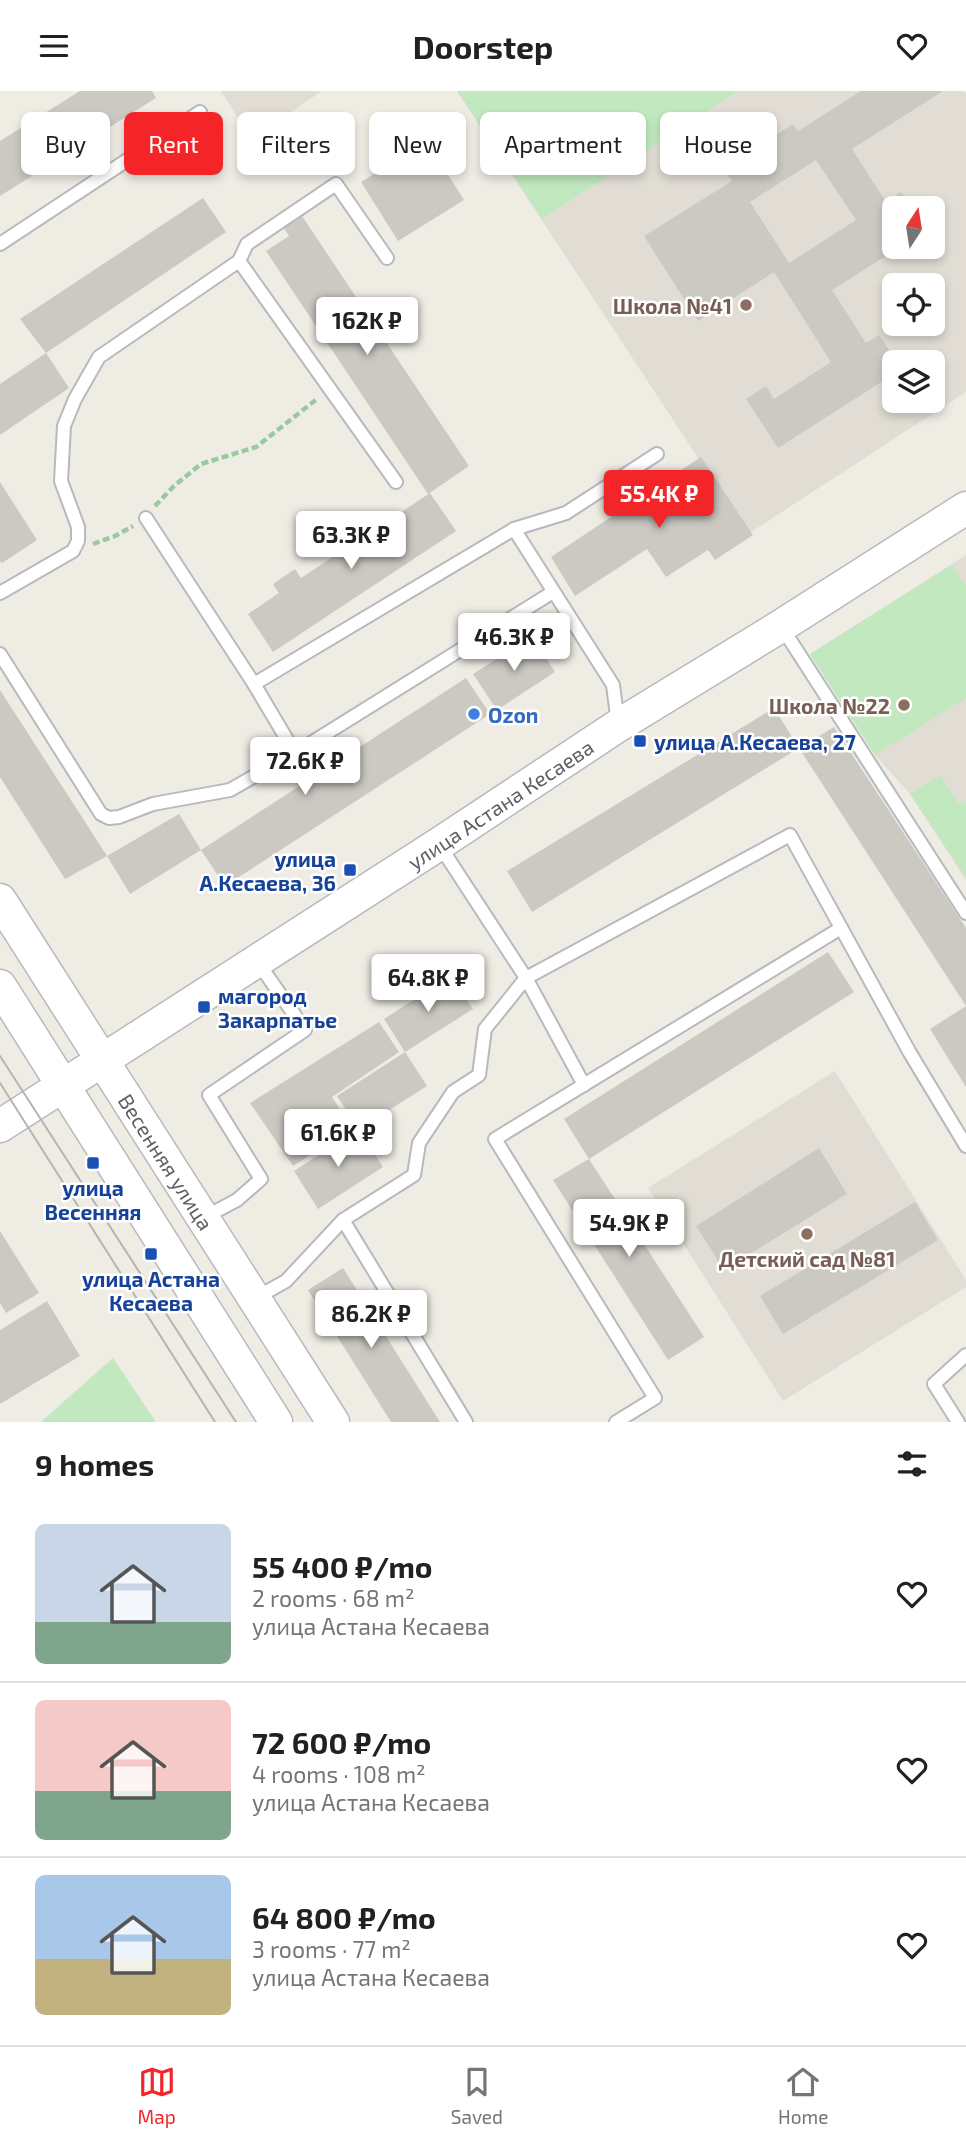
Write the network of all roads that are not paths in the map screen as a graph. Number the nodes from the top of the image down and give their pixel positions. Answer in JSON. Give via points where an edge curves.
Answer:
{"nodes":[{"id":1,"x":200,"y":111,"type":"dead end"},
{"id":2,"x":0,"y":244,"type":"edge"},
{"id":3,"x":387,"y":258,"type":"dead end"},
{"id":4,"x":239,"y":261,"type":"junction"},
{"id":5,"x":657,"y":454,"type":"dead end"},
{"id":6,"x":396,"y":482,"type":"dead end"},
{"id":7,"x":966,"y":508,"type":"edge"},
{"id":8,"x":146,"y":519,"type":"road end"},
{"id":9,"x":514,"y":529,"type":"junction"},
{"id":10,"x":553,"y":592,"type":"junction"},
{"id":11,"x":0,"y":593,"type":"edge"},
{"id":12,"x":781,"y":626,"type":"junction"},
{"id":13,"x":0,"y":653,"type":"edge"},
{"id":14,"x":254,"y":684,"type":"junction"},
{"id":15,"x":619,"y":725,"type":"junction"},
{"id":16,"x":295,"y":753,"type":"junction"},
{"id":17,"x":439,"y":844,"type":"junction"},
{"id":18,"x":0,"y":900,"type":"edge"},
{"id":19,"x":966,"y":913,"type":"edge"},
{"id":20,"x":841,"y":928,"type":"junction"},
{"id":21,"x":256,"y":960,"type":"junction"},
{"id":22,"x":526,"y":978,"type":"junction"},
{"id":23,"x":0,"y":986,"type":"edge"},
{"id":24,"x":102,"y":1060,"type":"junction"},
{"id":25,"x":63,"y":1085,"type":"junction"},
{"id":26,"x":584,"y":1085,"type":"junction"},
{"id":27,"x":0,"y":1125,"type":"edge"},
{"id":28,"x":966,"y":1146,"type":"edge"},
{"id":29,"x":203,"y":1218,"type":"junction"},
{"id":30,"x":343,"y":1220,"type":"junction"},
{"id":31,"x":254,"y":1299,"type":"junction"},
{"id":32,"x":966,"y":1355,"type":"edge"},
{"id":33,"x":276,"y":1422,"type":"edge"},
{"id":34,"x":332,"y":1422,"type":"edge"},
{"id":35,"x":466,"y":1422,"type":"edge"},
{"id":36,"x":616,"y":1422,"type":"edge"},
{"id":37,"x":958,"y":1422,"type":"edge"}],
"edges":[{"from":1,"to":2,"type":"lane"},
{"from":3,"to":4,"type":"lane","via":[[335,184],[247,244]]},
{"from":4,"to":6,"type":"lane"},
{"from":4,"to":11,"type":"lane","via":[[99,357],[64,426],[61,481],[78,527],[78,541],[73,551]]},
{"from":5,"to":9,"type":"lane","via":[[566,513]]},
{"from":7,"to":12,"type":"street","name":"улица Астана Кесаева"},
{"from":8,"to":14,"type":"lane"},
{"from":9,"to":10,"type":"lane"},
{"from":9,"to":14,"type":"lane"},
{"from":10,"to":15,"type":"lane","via":[[613,685]]},
{"from":10,"to":16,"type":"lane"},
{"from":12,"to":15,"type":"street","name":"улица Астана Кесаева"},
{"from":12,"to":19,"type":"lane"},
{"from":13,"to":16,"type":"lane","via":[[101,814],[109,818],[153,804],[230,790]]},
{"from":14,"to":16,"type":"lane"},
{"from":15,"to":17,"type":"street","name":"улица Астана Кесаева"},
{"from":17,"to":21,"type":"street","name":"улица Астана Кесаева"},
{"from":17,"to":22,"type":"lane"},
{"from":18,"to":24,"type":"street","name":"Весенняя улица"},
{"from":20,"to":22,"type":"lane","via":[[790,835]]},
{"from":20,"to":26,"type":"lane"},
{"from":20,"to":28,"type":"lane"},
{"from":21,"to":24,"type":"street","name":"улица Астана Кесаева"},
{"from":21,"to":29,"type":"lane","via":[[305,1030],[209,1095],[261,1179],[237,1200]]},
{"from":22,"to":26,"type":"lane"},
{"from":22,"to":30,"type":"lane","via":[[485,1029],[479,1075],[453,1092],[419,1143],[414,1175]]},
{"from":23,"to":25,"type":"street"},
{"from":24,"to":25,"type":"street","name":"улица Астана Кесаева"},
{"from":24,"to":29,"type":"street","name":"Весенняя улица"},
{"from":25,"to":27,"type":"street","name":"улица Астана Кесаева"},
{"from":25,"to":33,"type":"street"},
{"from":26,"to":36,"type":"lane","via":[[495,1139],[655,1398]]},
{"from":29,"to":31,"type":"street","name":"Весенняя улица"},
{"from":30,"to":31,"type":"lane","via":[[286,1281]]},
{"from":30,"to":35,"type":"lane"},
{"from":31,"to":34,"type":"street","name":"Весенняя улица"},
{"from":32,"to":37,"type":"lane","via":[[934,1384]]}]}
